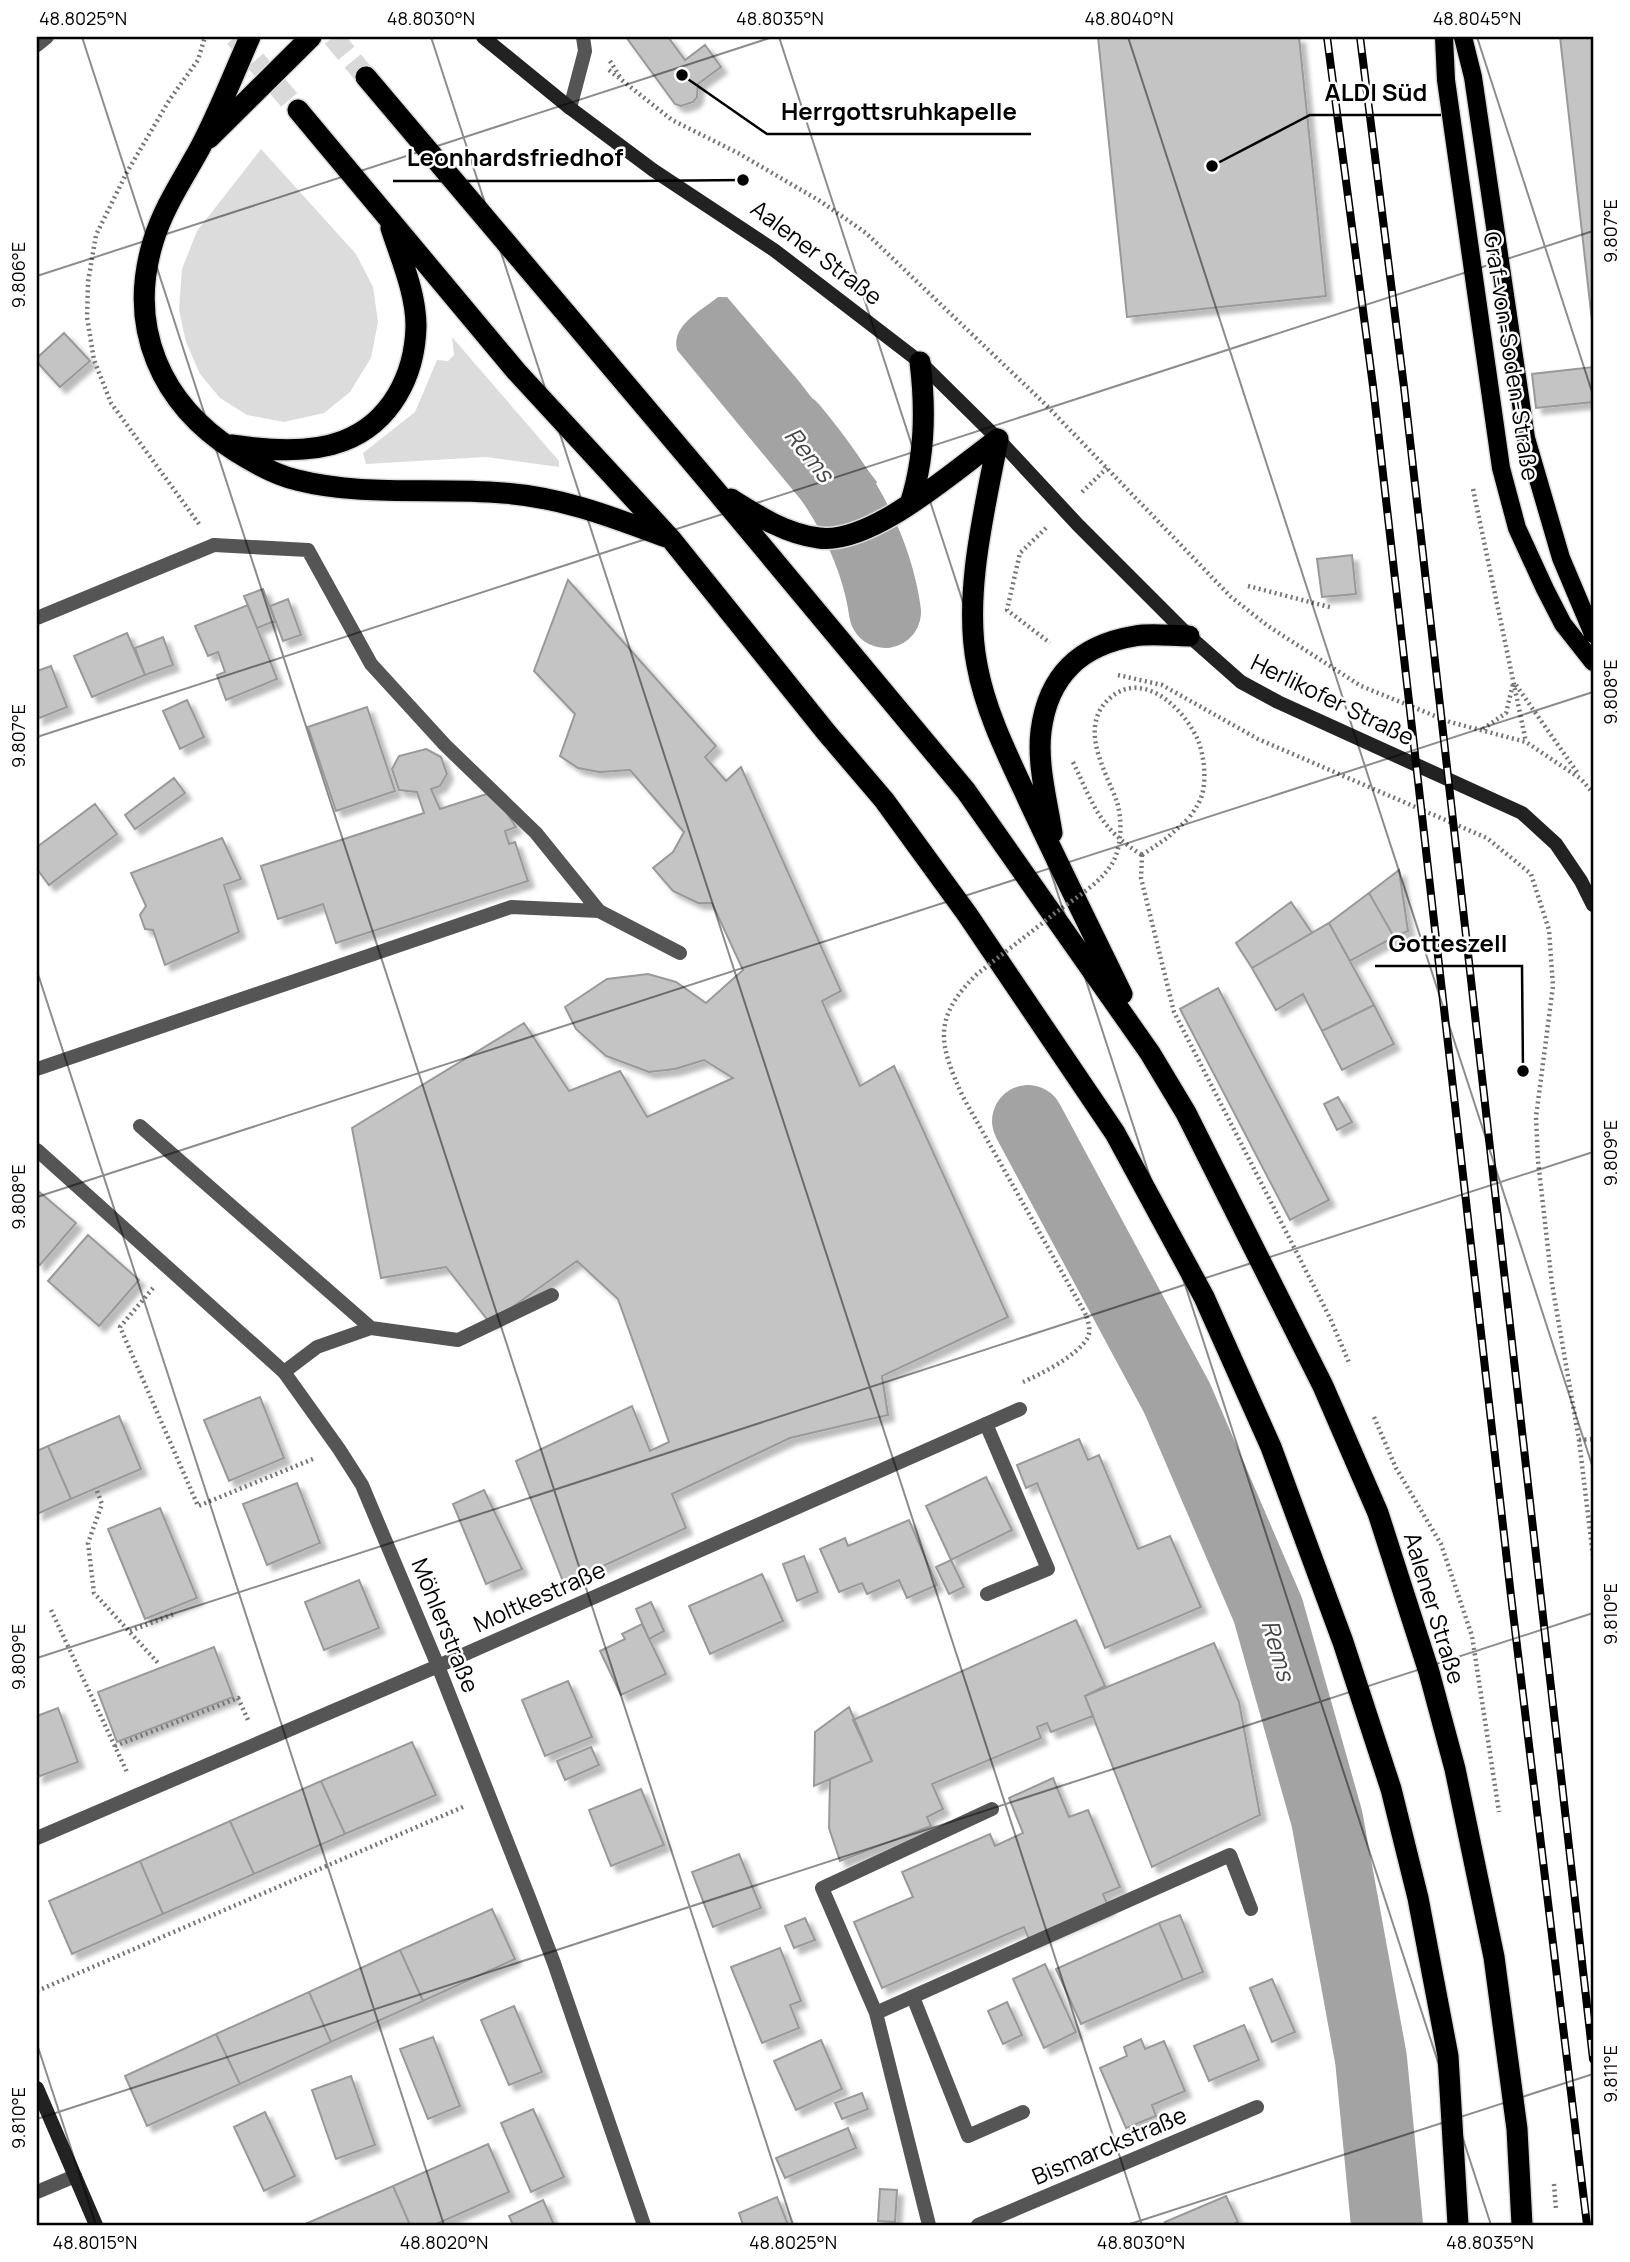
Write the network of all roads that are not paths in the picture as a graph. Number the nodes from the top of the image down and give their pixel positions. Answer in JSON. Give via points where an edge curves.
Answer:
{"nodes":[{"id":1,"x":47,"y":37,"type":"edge"},
{"id":2,"x":250,"y":37,"type":"edge"},
{"id":3,"x":311,"y":37,"type":"edge"},
{"id":4,"x":483,"y":37,"type":"edge"},
{"id":5,"x":583,"y":37,"type":"edge"},
{"id":6,"x":1444,"y":37,"type":"edge"},
{"id":7,"x":1463,"y":37,"type":"edge"},
{"id":8,"x":37,"y":45,"type":"edge"},
{"id":9,"x":366,"y":77,"type":"tunnel mouth"},
{"id":10,"x":570,"y":108,"type":"junction"},
{"id":11,"x":298,"y":110,"type":"tunnel mouth"},
{"id":12,"x":200,"y":147,"type":"junction"},
{"id":13,"x":386,"y":216,"type":"junction"},
{"id":14,"x":920,"y":362,"type":"junction"},
{"id":15,"x":998,"y":439,"type":"junction"},
{"id":16,"x":222,"y":443,"type":"junction"},
{"id":17,"x":712,"y":486,"type":"junction"},
{"id":18,"x":909,"y":504,"type":"junction"},
{"id":19,"x":1064,"y":510,"type":"joint"},
{"id":20,"x":671,"y":539,"type":"junction"},
{"id":21,"x":37,"y":618,"type":"edge"},
{"id":22,"x":1593,"y":634,"type":"edge"},
{"id":23,"x":1189,"y":636,"type":"junction"},
{"id":24,"x":1593,"y":662,"type":"edge"},
{"id":25,"x":1055,"y":856,"type":"junction"},
{"id":26,"x":1593,"y":905,"type":"edge"},
{"id":27,"x":599,"y":911,"type":"junction"},
{"id":28,"x":680,"y":953,"type":"dead end"},
{"id":29,"x":1150,"y":1053,"type":"junction"},
{"id":30,"x":37,"y":1069,"type":"edge"},
{"id":31,"x":139,"y":1126,"type":"dead end"},
{"id":32,"x":37,"y":1150,"type":"edge"},
{"id":33,"x":552,"y":1295,"type":"dead end"},
{"id":34,"x":371,"y":1328,"type":"junction"},
{"id":35,"x":284,"y":1372,"type":"junction"},
{"id":36,"x":1020,"y":1409,"type":"road end"},
{"id":37,"x":986,"y":1424,"type":"junction"},
{"id":38,"x":987,"y":1594,"type":"dead end"},
{"id":39,"x":438,"y":1666,"type":"junction"},
{"id":40,"x":992,"y":1809,"type":"dead end"},
{"id":41,"x":37,"y":1838,"type":"edge"},
{"id":42,"x":1251,"y":1909,"type":"dead end"},
{"id":43,"x":913,"y":1997,"type":"junction"},
{"id":44,"x":876,"y":2013,"type":"junction"},
{"id":45,"x":37,"y":2088,"type":"edge"},
{"id":46,"x":1257,"y":2107,"type":"dead end"},
{"id":47,"x":1023,"y":2112,"type":"dead end"},
{"id":48,"x":75,"y":2176,"type":"junction"},
{"id":49,"x":37,"y":2192,"type":"edge"},
{"id":50,"x":96,"y":2225,"type":"edge"},
{"id":51,"x":644,"y":2225,"type":"edge"},
{"id":52,"x":929,"y":2225,"type":"edge"},
{"id":53,"x":978,"y":2225,"type":"edge"},
{"id":54,"x":1458,"y":2225,"type":"edge"},
{"id":55,"x":1522,"y":2225,"type":"edge"}],
"edges":[{"from":1,"to":8,"type":"street"},
{"from":2,"to":12,"type":"highway"},
{"from":3,"to":12,"type":"highway"},
{"from":4,"to":10,"type":"main road","name":"Aalener Straße"},
{"from":5,"to":10,"type":"street","via":[[585,51]]},
{"from":6,"to":24,"type":"main road","name":"Graf-von-Soden-Straße","via":[[1446,80],[1501,468],[1517,528],[1545,589],[1563,624]]},
{"from":7,"to":22,"type":"main road","name":"Graf-von-Soden-Straße","via":[[1473,77],[1526,438],[1560,558]]},
{"from":9,"to":17,"type":"highway"},
{"from":10,"to":14,"type":"main road","name":"Aalener Straße","via":[[774,250]]},
{"from":11,"to":13,"type":"highway"},
{"from":12,"to":16,"type":"highway","via":[[173,192],[153,241],[144,314],[162,376],[198,424]]},
{"from":13,"to":16,"type":"highway","via":[[408,278],[416,324],[414,357],[404,386],[388,409],[342,442],[266,450]]},
{"from":13,"to":20,"type":"highway","via":[[516,371]]},
{"from":14,"to":15,"type":"main road","name":"Aalener Straße"},
{"from":14,"to":18,"type":"highway","via":[[924,424]]},
{"from":15,"to":18,"type":"highway"},
{"from":15,"to":19,"type":"main road","name":"Aalener Straße"},
{"from":15,"to":25,"type":"highway","via":[[977,551],[976,664],[1003,746]]},
{"from":16,"to":20,"type":"highway","via":[[258,465],[296,480],[337,488],[503,492],[559,500]]},
{"from":17,"to":18,"type":"highway","via":[[765,521],[819,539],[865,531]]},
{"from":17,"to":29,"type":"highway","via":[[966,791]]},
{"from":19,"to":23,"type":"main road","name":"Herlikofer Straße"},
{"from":20,"to":54,"type":"highway","via":[[884,800],[967,914],[1115,1132],[1204,1297],[1271,1447],[1391,1788],[1418,1898],[1448,2056]]},
{"from":21,"to":27,"type":"street","via":[[214,545],[308,550],[371,664],[445,746],[536,833]]},
{"from":23,"to":25,"type":"highway","via":[[1138,635],[1096,646],[1059,679],[1047,703],[1041,733]]},
{"from":23,"to":26,"type":"main road","name":"Herlikofer Straße","via":[[1241,682],[1278,702],[1522,813],[1556,844]]},
{"from":25,"to":29,"type":"highway"},
{"from":27,"to":28,"type":"street"},
{"from":27,"to":30,"type":"street","via":[[511,907]]},
{"from":29,"to":55,"type":"highway","name":"Aalener Straße","via":[[1186,1113],[1323,1386],[1378,1513],[1425,1659],[1455,1769],[1494,1957],[1517,2129]]},
{"from":31,"to":34,"type":"street"},
{"from":32,"to":35,"type":"street","name":"Möhlerstraße"},
{"from":33,"to":34,"type":"street","via":[[458,1340]]},
{"from":34,"to":35,"type":"street","via":[[317,1348]]},
{"from":35,"to":39,"type":"street","name":"Möhlerstraße","via":[[362,1485]]},
{"from":36,"to":37,"type":"street","name":"Moltkestraße"},
{"from":37,"to":38,"type":"street","via":[[1048,1569]]},
{"from":37,"to":39,"type":"street","name":"Moltkestraße"},
{"from":39,"to":41,"type":"street","name":"Moltkestraße"},
{"from":39,"to":51,"type":"street","name":"Möhlerstraße","via":[[554,1963]]},
{"from":40,"to":44,"type":"street","via":[[822,1888]]},
{"from":42,"to":43,"type":"street","via":[[1230,1855]]},
{"from":43,"to":44,"type":"street"},
{"from":43,"to":47,"type":"street","via":[[968,2136]]},
{"from":44,"to":52,"type":"street"},
{"from":45,"to":48,"type":"main road"},
{"from":46,"to":53,"type":"street","name":"Bismarckstraße"},
{"from":48,"to":49,"type":"street"},
{"from":48,"to":50,"type":"main road"}]}
